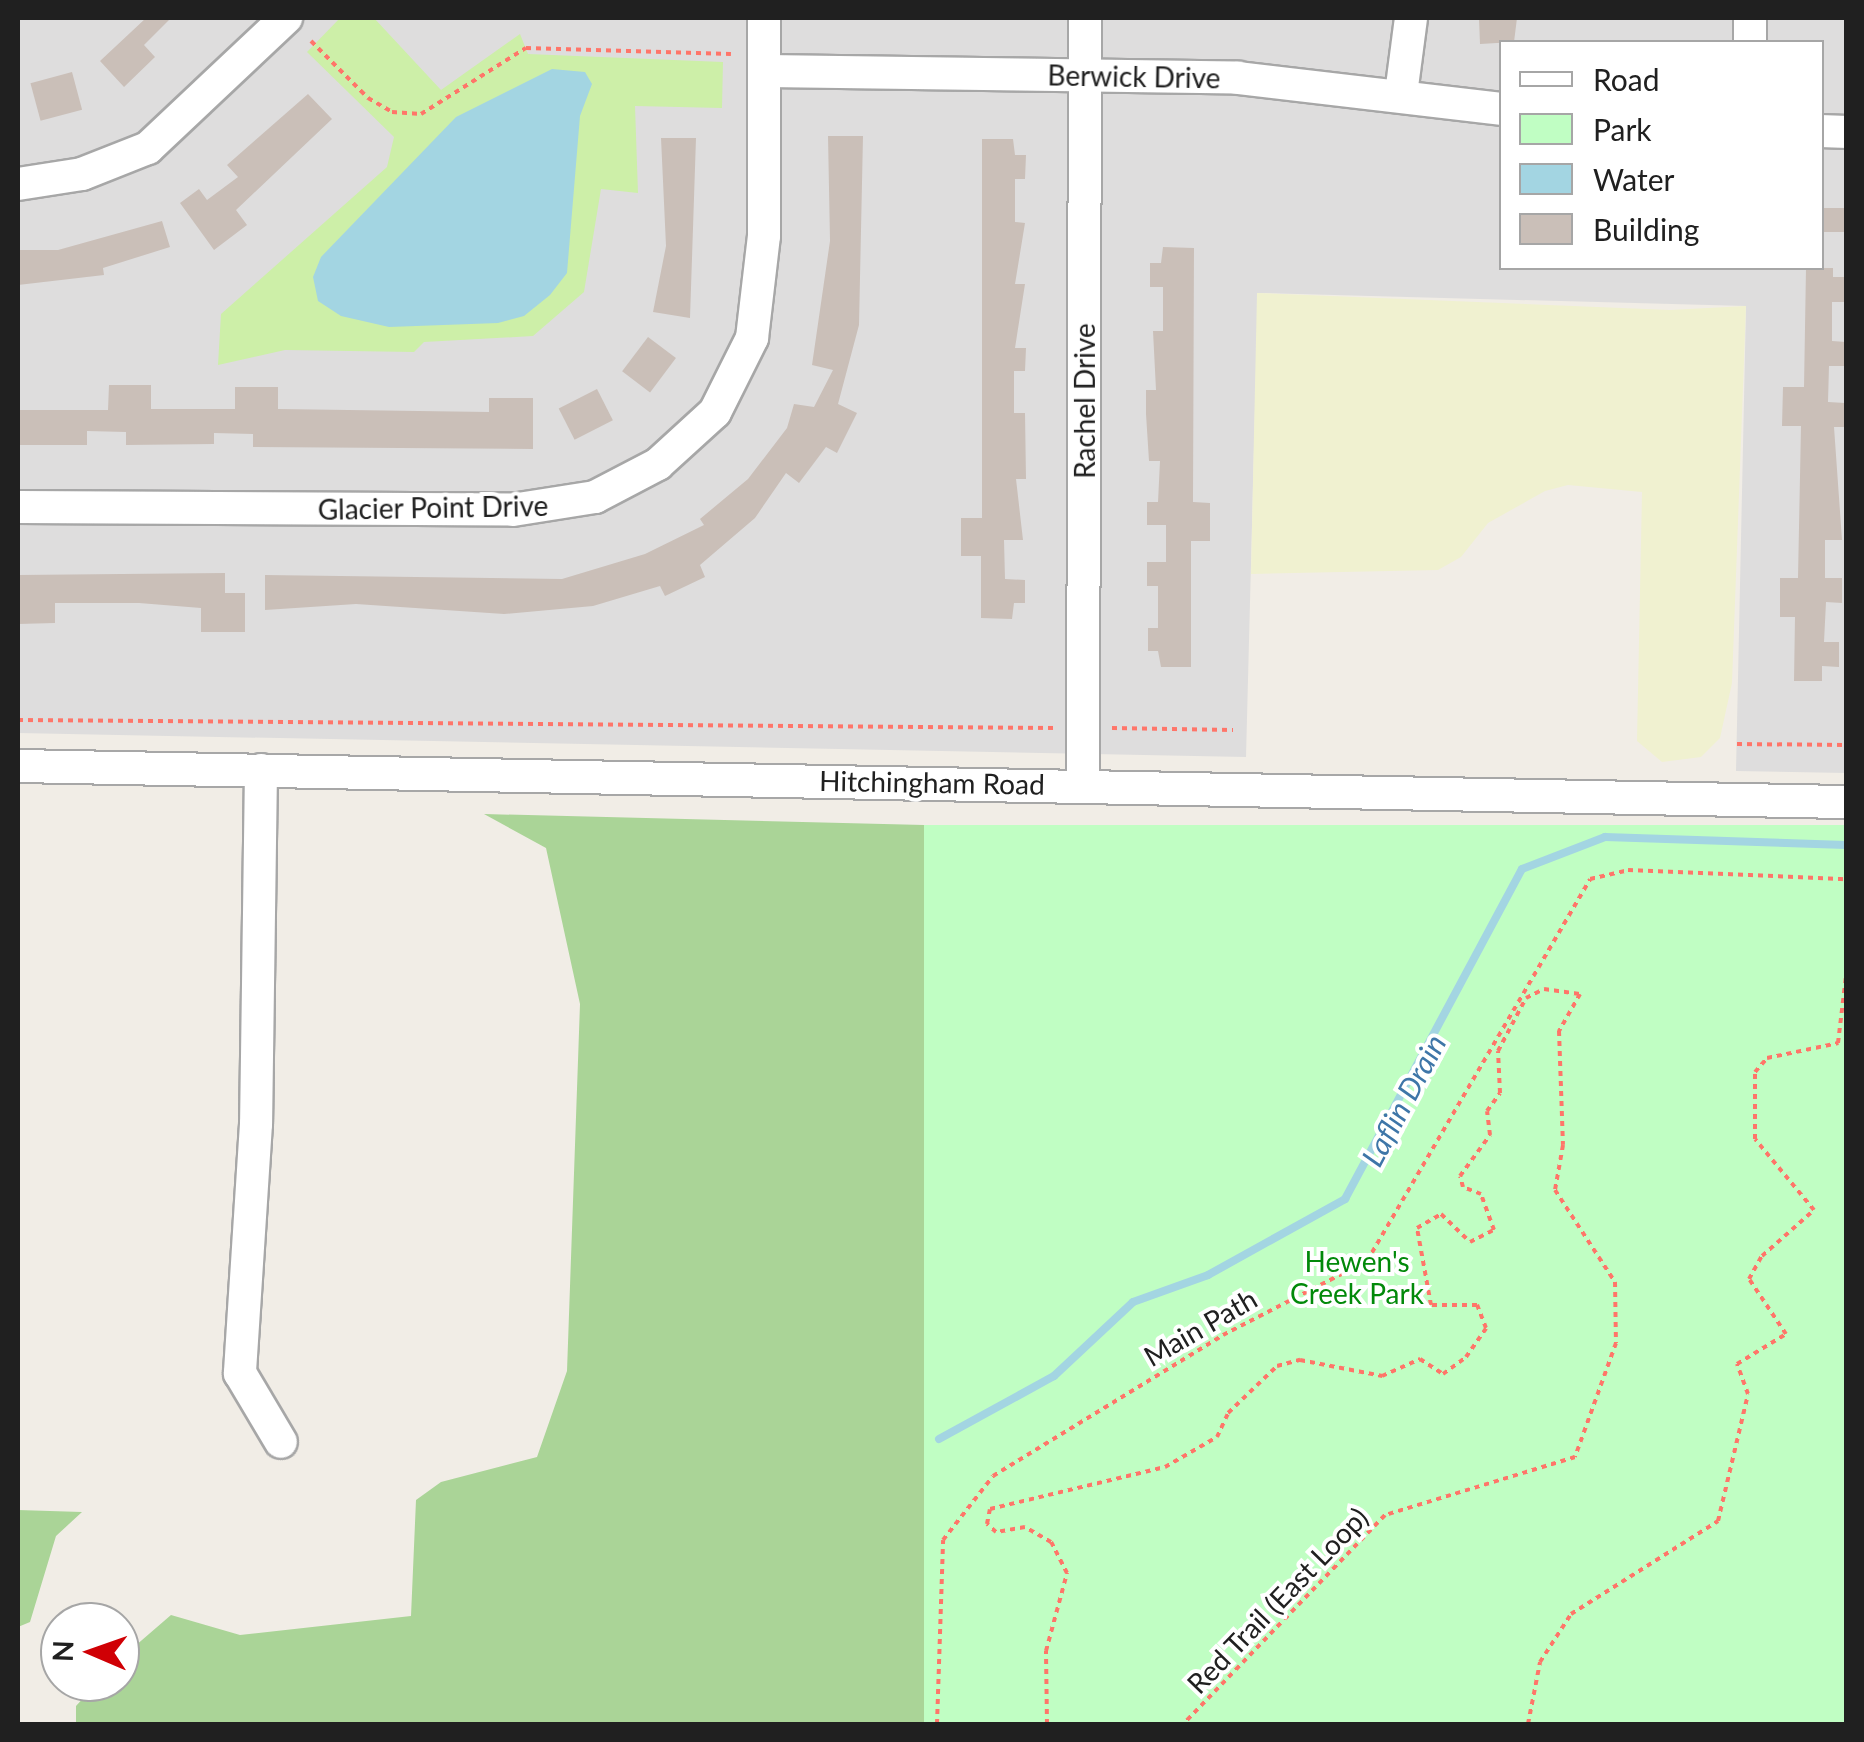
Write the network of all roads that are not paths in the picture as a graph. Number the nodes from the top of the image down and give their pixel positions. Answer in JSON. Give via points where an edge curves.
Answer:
{"nodes":[{"id":1,"x":286,"y":18,"type":"edge"},
{"id":2,"x":764,"y":18,"type":"edge"},
{"id":3,"x":1085,"y":18,"type":"edge"},
{"id":4,"x":1411,"y":18,"type":"edge"},
{"id":5,"x":765,"y":72,"type":"junction"},
{"id":6,"x":1086,"y":76,"type":"junction"},
{"id":7,"x":1400,"y":94,"type":"junction"},
{"id":8,"x":1499,"y":109,"type":"edge"},
{"id":9,"x":18,"y":184,"type":"edge"},
{"id":10,"x":18,"y":507,"type":"edge"},
{"id":11,"x":18,"y":766,"type":"edge"},
{"id":12,"x":261,"y":770,"type":"junction"},
{"id":13,"x":1083,"y":785,"type":"junction"},
{"id":14,"x":1846,"y":802,"type":"edge"},
{"id":15,"x":281,"y":1442,"type":"dead end"}],
"edges":[{"from":1,"to":9,"type":"street","via":[[148,148],[82,174]]},
{"from":2,"to":5,"type":"street","name":"Glacier Point Drive"},
{"from":3,"to":6,"type":"street","name":"Rachel Drive"},
{"from":4,"to":7,"type":"street"},
{"from":5,"to":6,"type":"street","name":"Berwick Drive"},
{"from":5,"to":10,"type":"street","name":"Glacier Point Drive","via":[[762,282],[752,338],[714,412],[628,483],[561,505],[513,510]]},
{"from":6,"to":7,"type":"street","name":"Berwick Drive","via":[[1238,78]]},
{"from":6,"to":13,"type":"street","name":"Rachel Drive"},
{"from":7,"to":8,"type":"street","name":"Berwick Drive"},
{"from":11,"to":12,"type":"street","name":"Hitchingham Road"},
{"from":12,"to":13,"type":"street","name":"Hitchingham Road"},
{"from":12,"to":15,"type":"street","via":[[256,1124],[240,1373]]},
{"from":13,"to":14,"type":"street","name":"Hitchingham Road"}]}
